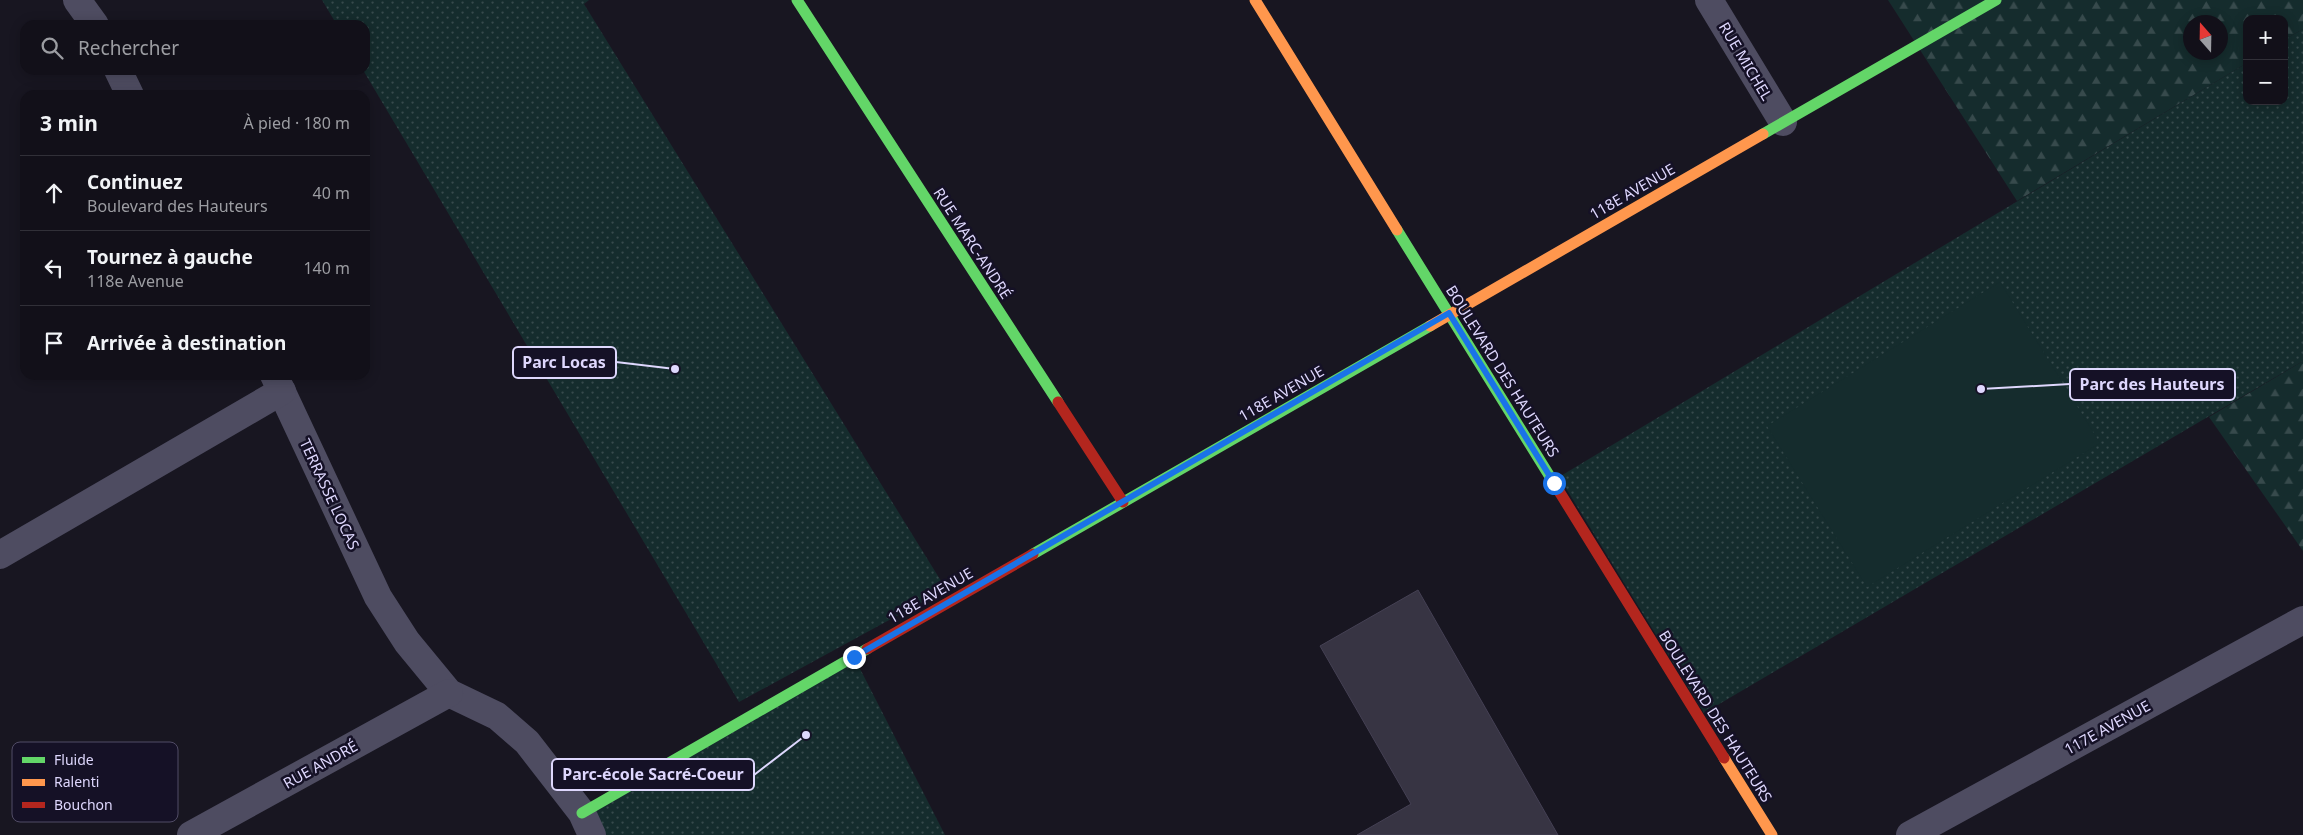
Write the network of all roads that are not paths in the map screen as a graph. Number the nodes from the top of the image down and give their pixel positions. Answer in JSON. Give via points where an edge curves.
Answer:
{"nodes":[{"id":1,"x":76,"y":0,"type":"edge"},
{"id":2,"x":797,"y":0,"type":"edge"},
{"id":3,"x":1255,"y":0,"type":"edge"},
{"id":4,"x":1709,"y":0,"type":"edge"},
{"id":5,"x":1996,"y":0,"type":"edge"},
{"id":6,"x":91,"y":20,"type":"edge"},
{"id":7,"x":120,"y":75,"type":"edge"},
{"id":8,"x":128,"y":90,"type":"edge"},
{"id":9,"x":1783,"y":122,"type":"junction"},
{"id":10,"x":1449,"y":313,"type":"junction"},
{"id":11,"x":278,"y":383,"type":"edge"},
{"id":12,"x":1123,"y":502,"type":"junction"},
{"id":13,"x":0,"y":555,"type":"edge"},
{"id":14,"x":2303,"y":620,"type":"edge"},
{"id":15,"x":449,"y":693,"type":"junction"},
{"id":16,"x":587,"y":824,"type":"edge"},
{"id":17,"x":191,"y":835,"type":"edge"},
{"id":18,"x":1772,"y":835,"type":"edge"},
{"id":19,"x":1910,"y":835,"type":"edge"}],
"edges":[{"from":1,"to":6,"type":"street"},
{"from":2,"to":12,"type":"street","name":"RUE MARC-ANDRÉ"},
{"from":3,"to":10,"type":"street","name":"BOULEVARD DES HAUTEURS"},
{"from":4,"to":9,"type":"street","name":"RUE MICHEL"},
{"from":5,"to":9,"type":"street","name":"118E AVENUE"},
{"from":7,"to":8,"type":"street"},
{"from":9,"to":10,"type":"street","name":"118E AVENUE"},
{"from":10,"to":12,"type":"street","name":"118E AVENUE"},
{"from":10,"to":18,"type":"street","name":"BOULEVARD DES HAUTEURS"},
{"from":11,"to":13,"type":"street","name":"TERRASSE LOCAS"},
{"from":11,"to":15,"type":"street","name":"TERRASSE LOCAS","via":[[378,597],[407,642]]},
{"from":12,"to":16,"type":"street","name":"118E AVENUE"},
{"from":14,"to":19,"type":"street","name":"117E AVENUE"},
{"from":15,"to":16,"type":"street","name":"TERRASSE LOCAS","via":[[497,716],[527,742]]},
{"from":15,"to":17,"type":"street","name":"RUE ANDRÉ"}]}
